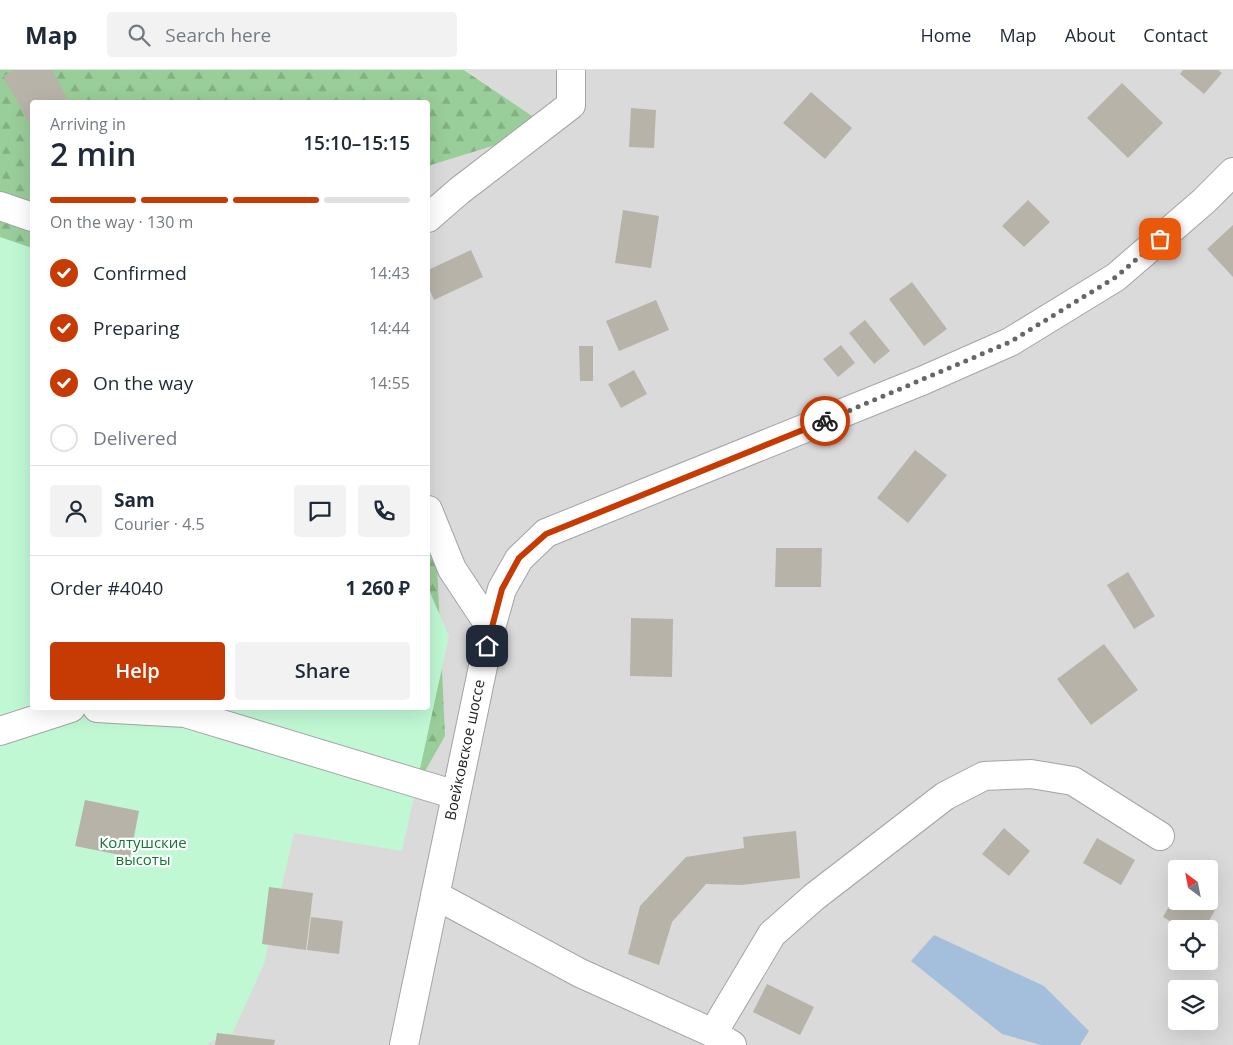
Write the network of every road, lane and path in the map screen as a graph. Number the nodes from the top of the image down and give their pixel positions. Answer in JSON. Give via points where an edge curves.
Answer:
{"nodes":[{"id":1,"x":572,"y":70,"type":"edge"},
{"id":2,"x":1233,"y":172,"type":"edge"},
{"id":3,"x":0,"y":206,"type":"edge"},
{"id":4,"x":30,"y":216,"type":"edge"},
{"id":5,"x":430,"y":216,"type":"edge"},
{"id":6,"x":430,"y":515,"type":"edge"},
{"id":7,"x":490,"y":628,"type":"junction"},
{"id":8,"x":65,"y":710,"type":"edge"},
{"id":9,"x":141,"y":710,"type":"edge"},
{"id":10,"x":0,"y":731,"type":"edge"},
{"id":11,"x":456,"y":796,"type":"junction"},
{"id":12,"x":1160,"y":836,"type":"dead end"},
{"id":13,"x":435,"y":894,"type":"junction"},
{"id":14,"x":722,"y":1039,"type":"edge"},
{"id":15,"x":404,"y":1045,"type":"edge"}],
"edges":[{"from":1,"to":5,"type":"street","via":[[571,105]]},
{"from":2,"to":7,"type":"street","name":"Воейковское шоссе","via":[[1116,277],[1010,342],[546,534],[519,558],[502,589]]},
{"from":3,"to":4,"type":"street"},
{"from":6,"to":7,"type":"street","via":[[452,568]]},
{"from":7,"to":11,"type":"street","name":"Воейковское шоссе"},
{"from":8,"to":10,"type":"street"},
{"from":9,"to":11,"type":"street","via":[[185,712]]},
{"from":11,"to":13,"type":"street","name":"Воейковское шоссе"},
{"from":12,"to":14,"type":"street","via":[[1073,781],[1031,774],[984,776],[945,796],[814,897],[772,934]]},
{"from":13,"to":14,"type":"street","via":[[580,973]]},
{"from":13,"to":15,"type":"street","name":"Воейковское шоссе"}]}
